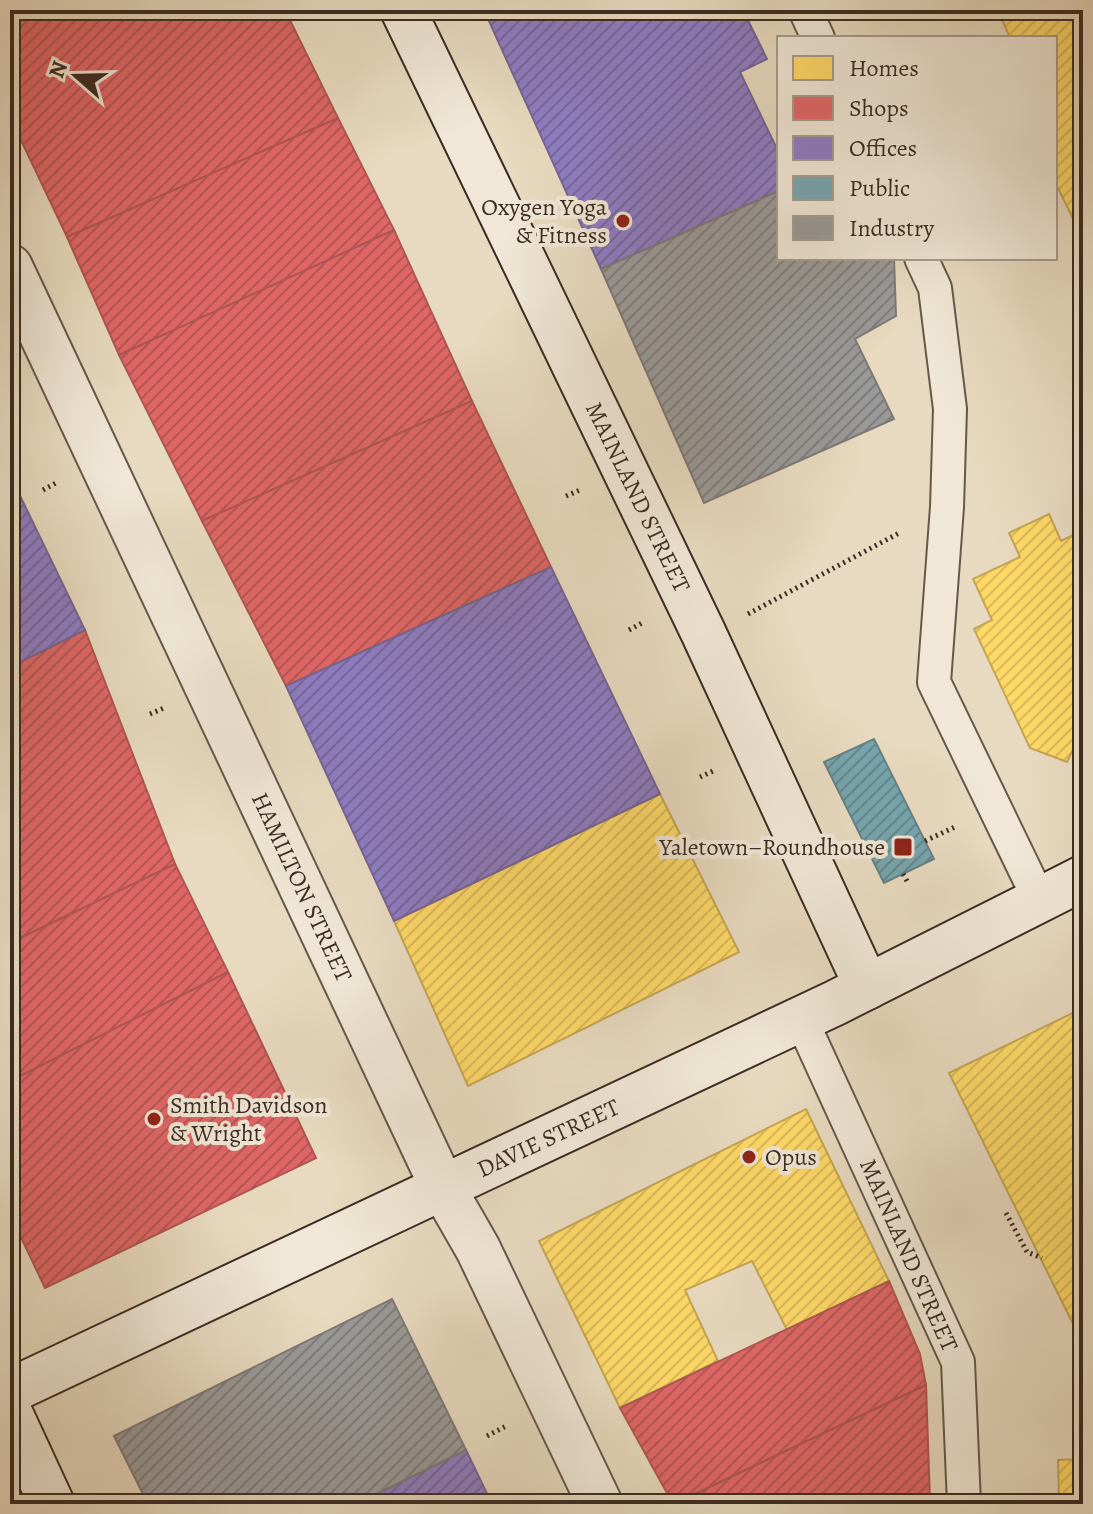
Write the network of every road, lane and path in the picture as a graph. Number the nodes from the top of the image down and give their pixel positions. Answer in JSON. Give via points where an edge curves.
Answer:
{"nodes":[{"id":1,"x":346,"y":10,"type":"edge"},
{"id":2,"x":403,"y":10,"type":"edge"},
{"id":3,"x":805,"y":10,"type":"edge"},
{"id":4,"x":336,"y":15,"type":"dead end"},
{"id":5,"x":817,"y":36,"type":"edge"},
{"id":6,"x":922,"y":260,"type":"edge"},
{"id":7,"x":10,"y":267,"type":"edge"},
{"id":8,"x":583,"y":488,"type":"dead end"},
{"id":9,"x":566,"y":496,"type":"dead end"},
{"id":10,"x":947,"y":507,"type":"junction"},
{"id":11,"x":747,"y":615,"type":"dead end"},
{"id":12,"x":646,"y":622,"type":"dead end"},
{"id":13,"x":629,"y":630,"type":"dead end"},
{"id":14,"x":716,"y":770,"type":"dead end"},
{"id":15,"x":700,"y":777,"type":"dead end"},
{"id":16,"x":962,"y":824,"type":"dead end"},
{"id":17,"x":925,"y":841,"type":"dead end"},
{"id":18,"x":903,"y":874,"type":"dead end"},
{"id":19,"x":1083,"y":878,"type":"edge"},
{"id":20,"x":907,"y":881,"type":"dead end"},
{"id":21,"x":1039,"y":899,"type":"junction"},
{"id":22,"x":867,"y":987,"type":"junction"},
{"id":23,"x":801,"y":1019,"type":"junction"},
{"id":24,"x":443,"y":1188,"type":"junction"},
{"id":25,"x":1006,"y":1213,"type":"dead end"},
{"id":26,"x":1042,"y":1258,"type":"dead end"},
{"id":27,"x":10,"y":1391,"type":"edge"},
{"id":28,"x":10,"y":1413,"type":"edge"},
{"id":29,"x":510,"y":1424,"type":"dead end"},
{"id":30,"x":487,"y":1436,"type":"dead end"},
{"id":31,"x":52,"y":1504,"type":"edge"},
{"id":32,"x":600,"y":1504,"type":"edge"},
{"id":33,"x":964,"y":1504,"type":"edge"}],
"edges":[{"from":1,"to":4,"type":"path"},
{"from":2,"to":22,"type":"street","name":"MAINLAND STREET","via":[[703,632]]},
{"from":3,"to":5,"type":"lane"},
{"from":6,"to":10,"type":"lane","via":[[935,288],[950,409]]},
{"from":7,"to":24,"type":"street","name":"HAMILTON STREET"},
{"from":8,"to":9,"type":"path"},
{"from":10,"to":11,"type":"path"},
{"from":10,"to":21,"type":"lane","via":[[934,682]]},
{"from":12,"to":13,"type":"path"},
{"from":14,"to":15,"type":"path"},
{"from":16,"to":17,"type":"path"},
{"from":18,"to":20,"type":"path"},
{"from":19,"to":21,"type":"street","name":"DAVIE STREET"},
{"from":21,"to":22,"type":"street","name":"DAVIE STREET"},
{"from":22,"to":23,"type":"street","name":"DAVIE STREET"},
{"from":23,"to":24,"type":"street","name":"DAVIE STREET"},
{"from":23,"to":33,"type":"lane","name":"MAINLAND STREET","via":[[958,1362]]},
{"from":24,"to":27,"type":"street","name":"DAVIE STREET"},
{"from":24,"to":32,"type":"street","name":"HAMILTON STREET","via":[[478,1249]]},
{"from":25,"to":26,"type":"path","via":[[1027,1252]]},
{"from":28,"to":31,"type":"street"},
{"from":29,"to":30,"type":"path"}]}
